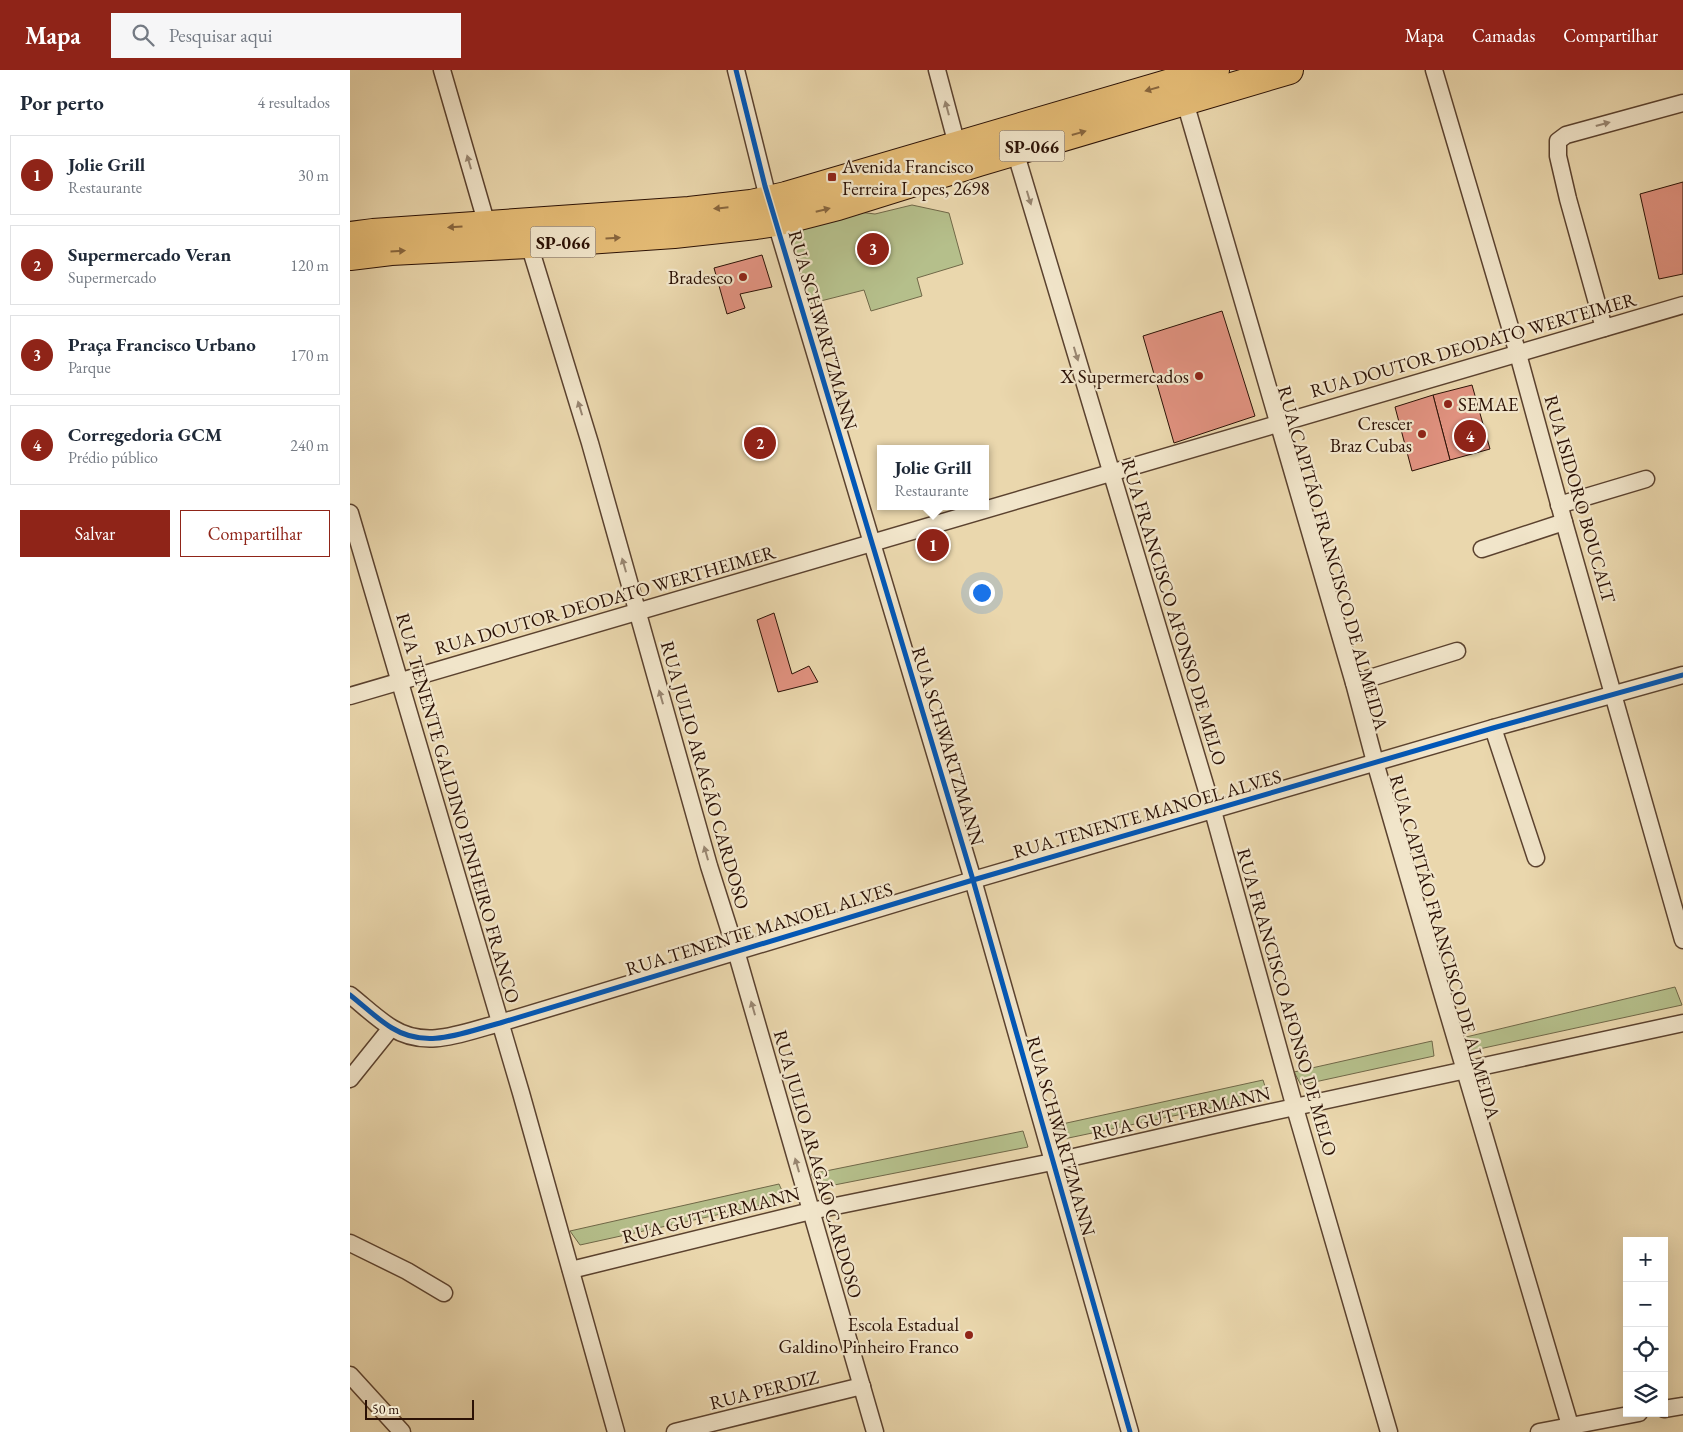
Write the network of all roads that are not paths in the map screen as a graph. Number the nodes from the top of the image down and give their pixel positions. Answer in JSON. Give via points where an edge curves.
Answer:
{"nodes":[{"id":1,"x":442,"y":70,"type":"edge"},
{"id":2,"x":736,"y":70,"type":"edge"},
{"id":3,"x":937,"y":70,"type":"edge"},
{"id":4,"x":1215,"y":70,"type":"edge"},
{"id":5,"x":1289,"y":70,"type":"edge"},
{"id":6,"x":1434,"y":70,"type":"edge"},
{"id":7,"x":1185,"y":102,"type":"junction"},
{"id":8,"x":1683,"y":103,"type":"edge"},
{"id":9,"x":957,"y":145,"type":"junction"},
{"id":10,"x":1015,"y":151,"type":"junction"},
{"id":11,"x":773,"y":211,"type":"junction"},
{"id":12,"x":487,"y":225,"type":"junction"},
{"id":13,"x":522,"y":234,"type":"junction"},
{"id":14,"x":350,"y":236,"type":"edge"},
{"id":15,"x":350,"y":256,"type":"edge"},
{"id":16,"x":1683,"y":305,"type":"edge"},
{"id":17,"x":1604,"y":328,"type":"junction"},
{"id":18,"x":1518,"y":354,"type":"junction"},
{"id":19,"x":1278,"y":423,"type":"junction"},
{"id":20,"x":1111,"y":473,"type":"junction"},
{"id":21,"x":1646,"y":479,"type":"dead end"},
{"id":22,"x":1559,"y":505,"type":"junction"},
{"id":23,"x":989,"y":509,"type":"edge"},
{"id":24,"x":986,"y":510,"type":"edge"},
{"id":25,"x":350,"y":513,"type":"edge"},
{"id":26,"x":1564,"y":522,"type":"junction"},
{"id":27,"x":872,"y":544,"type":"junction"},
{"id":28,"x":1482,"y":549,"type":"dead end"},
{"id":29,"x":637,"y":612,"type":"junction"},
{"id":30,"x":1457,"y":651,"type":"dead end"},
{"id":31,"x":1683,"y":675,"type":"edge"},
{"id":32,"x":400,"y":681,"type":"junction"},
{"id":33,"x":1354,"y":683,"type":"junction"},
{"id":34,"x":1613,"y":694,"type":"junction"},
{"id":35,"x":350,"y":696,"type":"edge"},
{"id":36,"x":1494,"y":728,"type":"junction"},
{"id":37,"x":1375,"y":762,"type":"junction"},
{"id":38,"x":1213,"y":810,"type":"junction"},
{"id":39,"x":1536,"y":858,"type":"dead end"},
{"id":40,"x":973,"y":880,"type":"junction"},
{"id":41,"x":1683,"y":940,"type":"edge"},
{"id":42,"x":736,"y":951,"type":"junction"},
{"id":43,"x":350,"y":995,"type":"edge"},
{"id":44,"x":500,"y":1023,"type":"junction"},
{"id":45,"x":1683,"y":1023,"type":"edge"},
{"id":46,"x":390,"y":1028,"type":"junction"},
{"id":47,"x":1465,"y":1072,"type":"junction"},
{"id":48,"x":350,"y":1079,"type":"edge"},
{"id":49,"x":1295,"y":1108,"type":"junction"},
{"id":50,"x":1052,"y":1162,"type":"junction"},
{"id":51,"x":811,"y":1212,"type":"junction"},
{"id":52,"x":350,"y":1243,"type":"edge"},
{"id":53,"x":570,"y":1270,"type":"junction"},
{"id":54,"x":444,"y":1293,"type":"dead end"},
{"id":55,"x":350,"y":1375,"type":"edge"},
{"id":56,"x":862,"y":1386,"type":"junction"},
{"id":57,"x":1683,"y":1406,"type":"edge"},
{"id":58,"x":1668,"y":1408,"type":"edge"},
{"id":59,"x":1623,"y":1416,"type":"edge"},
{"id":60,"x":1571,"y":1428,"type":"edge"},
{"id":61,"x":402,"y":1432,"type":"edge"},
{"id":62,"x":616,"y":1432,"type":"edge"},
{"id":63,"x":675,"y":1432,"type":"edge"},
{"id":64,"x":875,"y":1432,"type":"edge"},
{"id":65,"x":1130,"y":1432,"type":"edge"},
{"id":66,"x":1389,"y":1432,"type":"edge"},
{"id":67,"x":1539,"y":1432,"type":"edge"}],
"edges":[{"from":12,"to":1,"type":"street","one_way":true},
{"from":2,"to":11,"type":"street","name":"RUA SCHWARTZMANN"},
{"from":9,"to":3,"type":"street","one_way":true},
{"from":4,"to":9,"type":"highway","number":"SP-066","one_way":true},
{"from":5,"to":7,"type":"highway","number":"SP-066"},
{"from":6,"to":18,"type":"street","name":"RUA ISIDORO BOUCALT"},
{"from":10,"to":7,"type":"highway","number":"SP-066","one_way":true},
{"from":7,"to":19,"type":"street","name":"RUA CAPITÃO FRANCISCO DE ALMEIDA"},
{"from":17,"to":8,"type":"street","one_way":true,"via":[[1566,190],[1558,141],[1574,133]]},
{"from":9,"to":11,"type":"highway","number":"SP-066"},
{"from":11,"to":10,"type":"highway","number":"SP-066","one_way":true,"via":[[838,206]]},
{"from":10,"to":20,"type":"street","name":"RUA FRANCISCO AFONSO DE MELO","one_way":true},
{"from":11,"to":13,"type":"highway","number":"SP-066","via":[[750,204]]},
{"from":11,"to":27,"type":"street","name":"RUA SCHWARTZMANN"},
{"from":12,"to":13,"type":"highway","number":"SP-066"},
{"from":12,"to":14,"type":"highway","number":"SP-066","one_way":true},
{"from":15,"to":13,"type":"highway","number":"SP-066","one_way":true},
{"from":29,"to":13,"type":"street","name":"RUA JULIO ARAGÃO CARDOSO","one_way":true,"via":[[590,443]]},
{"from":16,"to":17,"type":"street","name":"RUA DOUTOR DEODATO WERTEIMER"},
{"from":17,"to":18,"type":"street","name":"RUA DOUTOR DEODATO WERTEIMER"},
{"from":18,"to":19,"type":"street","name":"RUA DOUTOR DEODATO WERTEIMER"},
{"from":18,"to":22,"type":"street","name":"RUA ISIDORO BOUCALT"},
{"from":19,"to":20,"type":"street","name":"RUA DOUTOR DEODATO WERTEIMER"},
{"from":19,"to":33,"type":"street","name":"RUA CAPITÃO FRANCISCO DE ALMEIDA"},
{"from":20,"to":23,"type":"street","name":"RUA DOUTOR DEODATO WERTEIMER"},
{"from":20,"to":38,"type":"street","name":"RUA FRANCISCO AFONSO DE MELO"},
{"from":21,"to":22,"type":"street"},
{"from":22,"to":26,"type":"street","name":"RUA ISIDORO BOUCALT"},
{"from":24,"to":27,"type":"street","name":"RUA DOUTOR DEODATO WERTEIMER"},
{"from":25,"to":32,"type":"street","name":"RUA TENENTE GALDINO PINHEIRO FRANCO"},
{"from":26,"to":28,"type":"street"},
{"from":26,"to":34,"type":"street","name":"RUA ISIDORO BOUCALT"},
{"from":27,"to":29,"type":"street","name":"RUA DOUTOR DEODATO WERTHEIMER"},
{"from":27,"to":40,"type":"street","name":"RUA SCHWARTZMANN"},
{"from":29,"to":32,"type":"street","name":"RUA DOUTOR DEODATO WERTHEIMER"},
{"from":42,"to":29,"type":"street","name":"RUA JULIO ARAGÃO CARDOSO","one_way":true},
{"from":30,"to":33,"type":"street"},
{"from":31,"to":34,"type":"street","name":"RUA TENENTE MANOEL ALVES"},
{"from":32,"to":35,"type":"street","name":"RUA DOUTOR DEODATO WERTHEIMER"},
{"from":32,"to":44,"type":"street","name":"RUA TENENTE GALDINO PINHEIRO FRANCO"},
{"from":33,"to":37,"type":"street","name":"RUA CAPITÃO FRANCISCO DE ALMEIDA"},
{"from":34,"to":36,"type":"street","name":"RUA TENENTE MANOEL ALVES"},
{"from":34,"to":41,"type":"street","name":"RUA ISIDORO BOUCALT"},
{"from":36,"to":37,"type":"street","name":"RUA TENENTE MANOEL ALVES"},
{"from":36,"to":39,"type":"street"},
{"from":37,"to":38,"type":"street","name":"RUA TENENTE MANOEL ALVES"},
{"from":37,"to":47,"type":"street","name":"RUA CAPITÃO FRANCISCO DE ALMEIDA"},
{"from":38,"to":40,"type":"street","name":"RUA TENENTE MANOEL ALVES"},
{"from":38,"to":49,"type":"street","name":"RUA FRANCISCO AFONSO DE MELO"},
{"from":40,"to":42,"type":"street","name":"RUA TENENTE MANOEL ALVES"},
{"from":40,"to":50,"type":"street","name":"RUA SCHWARTZMANN"},
{"from":42,"to":44,"type":"street","name":"RUA TENENTE MANOEL ALVES"},
{"from":51,"to":42,"type":"street","name":"RUA JULIO ARAGÃO CARDOSO","one_way":true},
{"from":43,"to":46,"type":"street","name":"RUA TENENTE MANOEL ALVES"},
{"from":44,"to":46,"type":"street","name":"RUA TENENTE MANOEL ALVES","via":[[424,1040]]},
{"from":44,"to":53,"type":"street","name":"RUA TENENTE GALDINO PINHEIRO FRANCO"},
{"from":45,"to":47,"type":"street","name":"RUA GUTTERMANN"},
{"from":46,"to":48,"type":"street"},
{"from":47,"to":49,"type":"street","name":"RUA GUTTERMANN"},
{"from":47,"to":60,"type":"street","name":"RUA CAPITÃO FRANCISCO DE ALMEIDA"},
{"from":49,"to":50,"type":"street","name":"RUA GUTTERMANN"},
{"from":49,"to":66,"type":"street","name":"RUA FRANCISCO AFONSO DE MELO"},
{"from":50,"to":51,"type":"street","name":"RUA GUTTERMANN"},
{"from":50,"to":65,"type":"street","name":"RUA SCHWARTZMANN"},
{"from":51,"to":53,"type":"street","name":"RUA GUTTERMANN"},
{"from":51,"to":56,"type":"street","name":"RUA JULIO ARAGÃO CARDOSO"},
{"from":52,"to":54,"type":"street"},
{"from":53,"to":62,"type":"street","name":"RUA TENENTE GALDINO PINHEIRO FRANCO"},
{"from":55,"to":61,"type":"street"},
{"from":56,"to":63,"type":"street","name":"RUA PERDIZ"},
{"from":56,"to":64,"type":"street","name":"RUA JULIO ARAGÃO CARDOSO"},
{"from":57,"to":58,"type":"street"},
{"from":59,"to":60,"type":"street"},
{"from":60,"to":67,"type":"street"}]}
